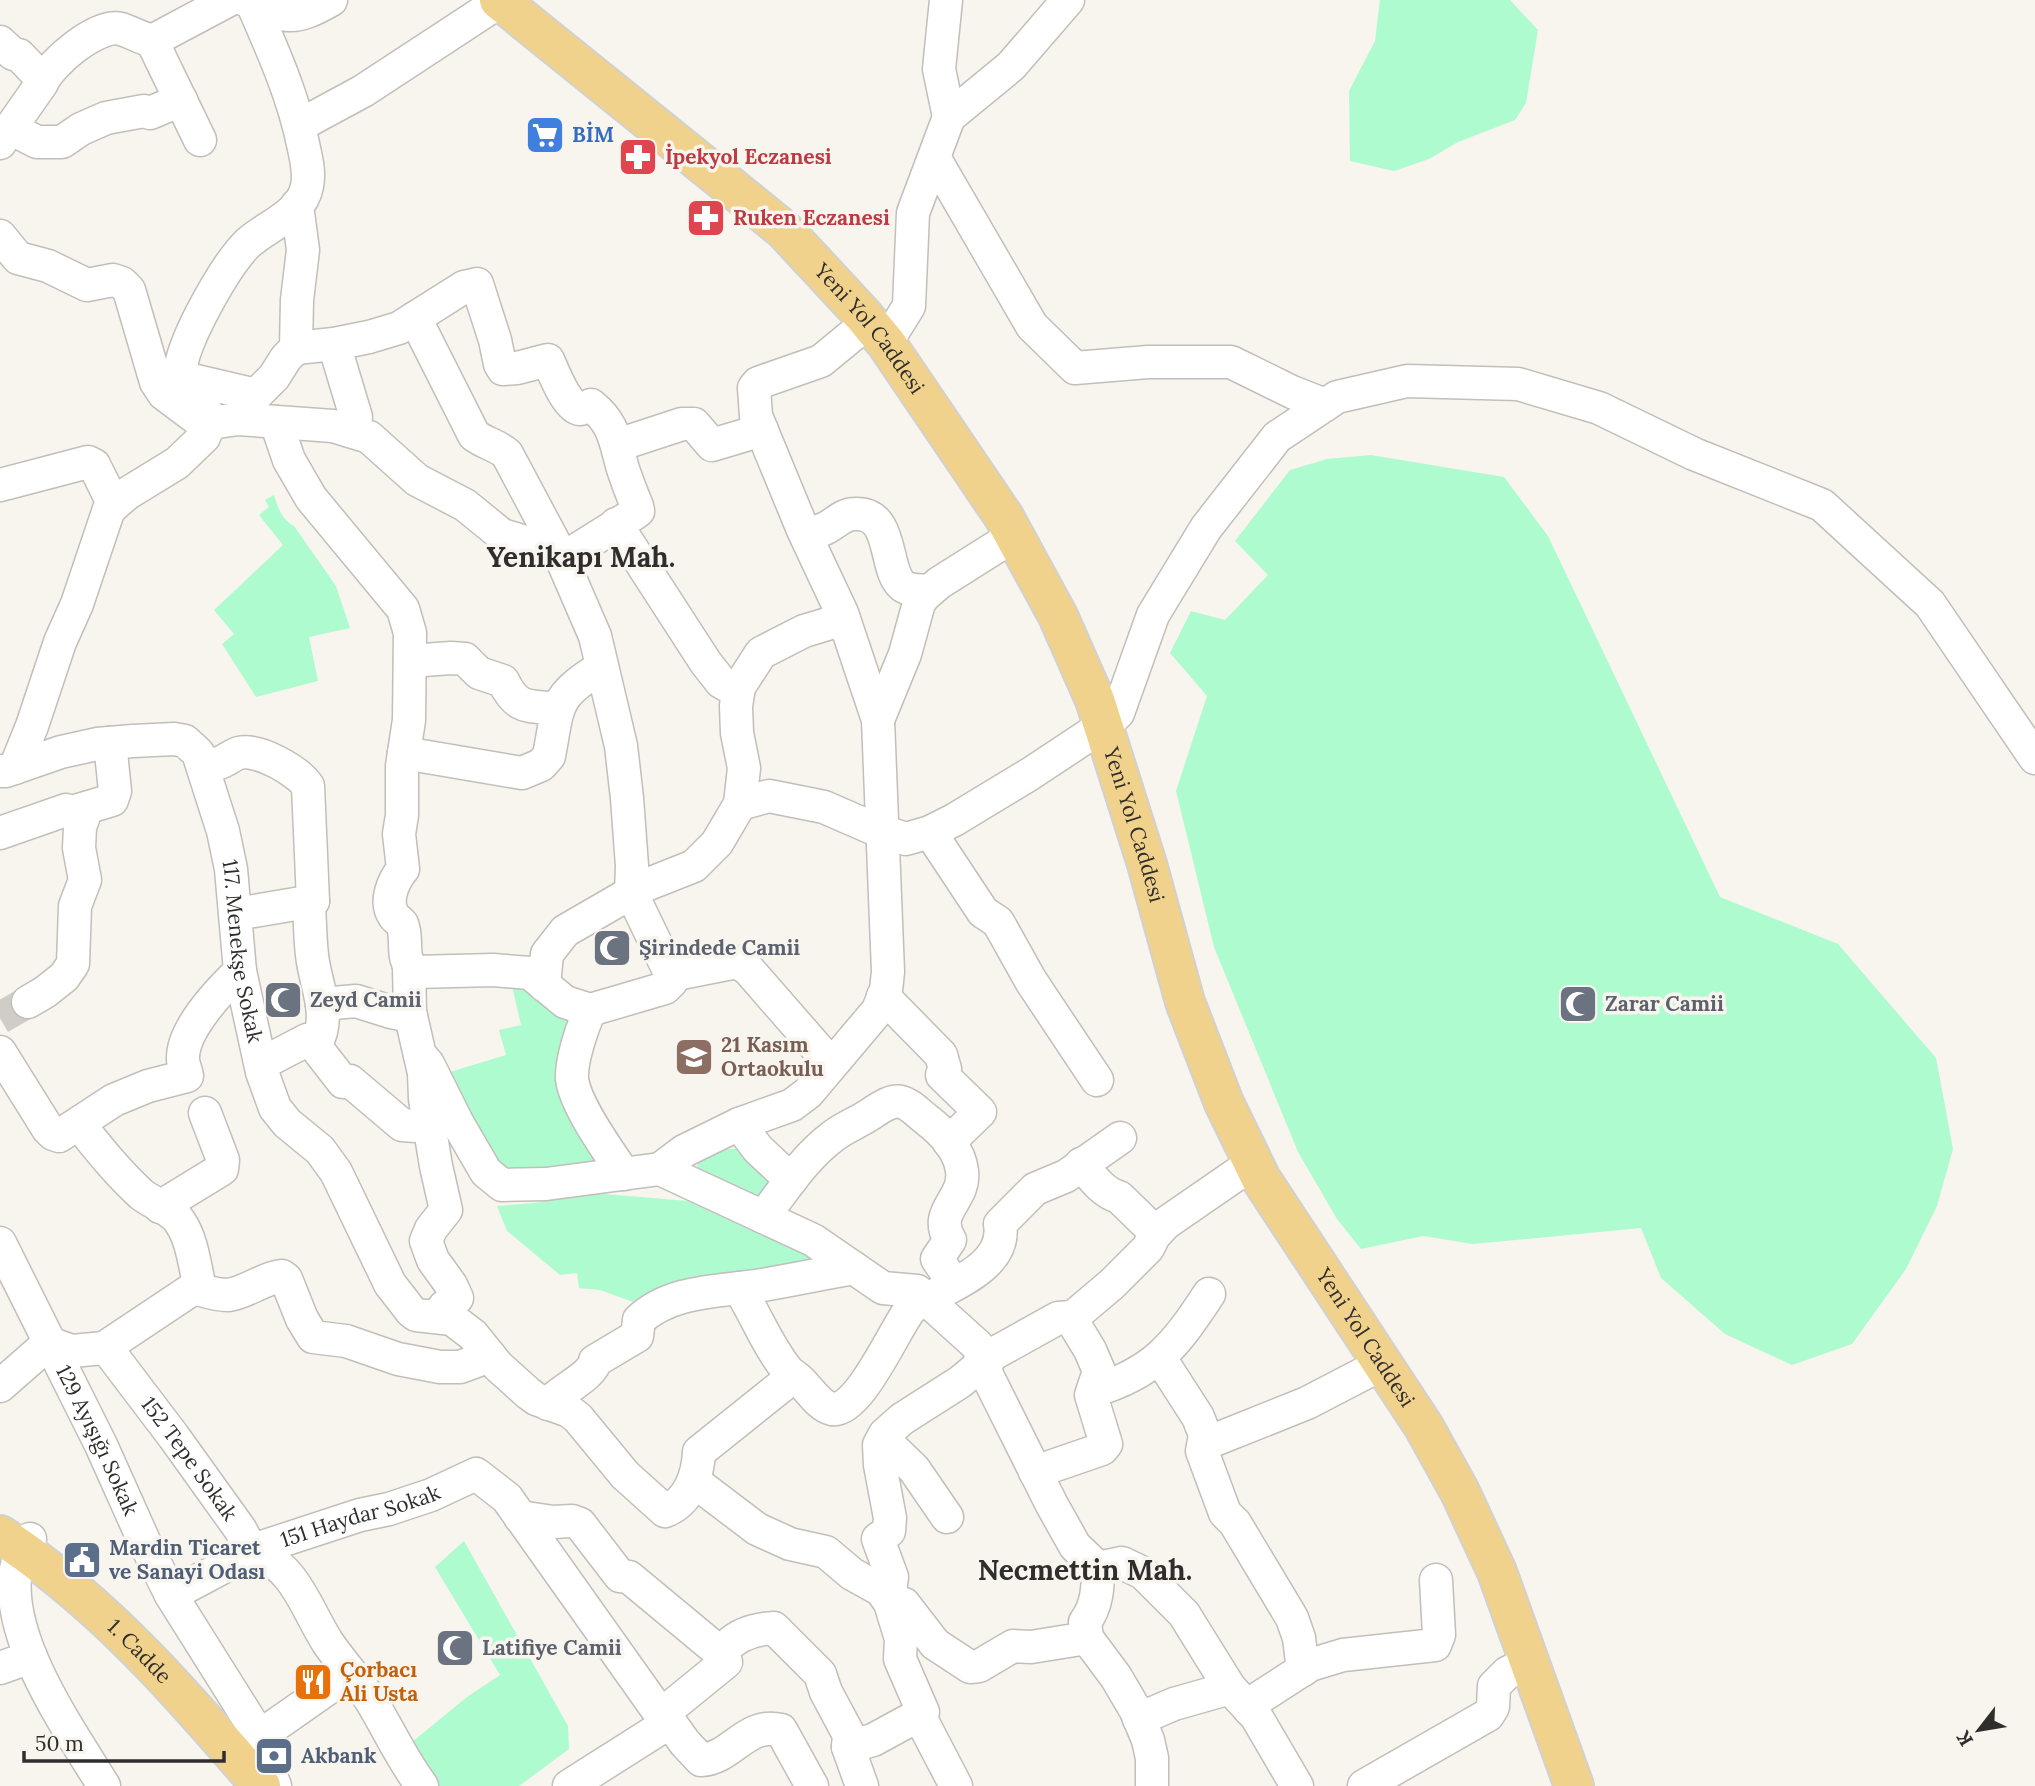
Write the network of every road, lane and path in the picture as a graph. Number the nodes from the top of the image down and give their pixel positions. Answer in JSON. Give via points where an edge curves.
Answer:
{"nodes":[{"id":1,"x":331,"y":0,"type":"edge"},
{"id":2,"x":946,"y":0,"type":"edge"},
{"id":3,"x":1068,"y":0,"type":"edge"},
{"id":4,"x":242,"y":1,"type":"edge"},
{"id":5,"x":502,"y":3,"type":"edge"},
{"id":6,"x":152,"y":41,"type":"junction"},
{"id":7,"x":0,"y":42,"type":"edge"},
{"id":8,"x":43,"y":80,"type":"junction"},
{"id":9,"x":181,"y":100,"type":"junction"},
{"id":10,"x":948,"y":117,"type":"junction"},
{"id":11,"x":300,"y":125,"type":"junction"},
{"id":12,"x":6,"y":136,"type":"edge"},
{"id":13,"x":200,"y":140,"type":"dead end"},
{"id":14,"x":934,"y":159,"type":"junction"},
{"id":15,"x":297,"y":205,"type":"junction"},
{"id":16,"x":0,"y":236,"type":"edge"},
{"id":17,"x":12,"y":267,"type":"edge"},
{"id":18,"x":415,"y":318,"type":"junction"},
{"id":19,"x":879,"y":334,"type":"junction"},
{"id":20,"x":334,"y":344,"type":"junction"},
{"id":21,"x":296,"y":348,"type":"junction"},
{"id":22,"x":188,"y":379,"type":"junction"},
{"id":23,"x":1325,"y":405,"type":"junction"},
{"id":24,"x":276,"y":422,"type":"junction"},
{"id":25,"x":208,"y":427,"type":"junction"},
{"id":26,"x":762,"y":430,"type":"junction"},
{"id":27,"x":350,"y":431,"type":"junction"},
{"id":28,"x":618,"y":445,"type":"junction"},
{"id":29,"x":0,"y":485,"type":"edge"},
{"id":30,"x":114,"y":505,"type":"junction"},
{"id":31,"x":616,"y":524,"type":"junction"},
{"id":32,"x":806,"y":535,"type":"junction"},
{"id":33,"x":1015,"y":535,"type":"junction"},
{"id":34,"x":559,"y":552,"type":"junction"},
{"id":35,"x":929,"y":592,"type":"junction"},
{"id":36,"x":843,"y":616,"type":"junction"},
{"id":37,"x":410,"y":661,"type":"junction"},
{"id":38,"x":602,"y":667,"type":"junction"},
{"id":39,"x":738,"y":692,"type":"junction"},
{"id":40,"x":557,"y":709,"type":"junction"},
{"id":41,"x":1111,"y":719,"type":"junction"},
{"id":42,"x":878,"y":720,"type":"junction"},
{"id":43,"x":110,"y":743,"type":"junction"},
{"id":44,"x":404,"y":753,"type":"junction"},
{"id":45,"x":2035,"y":758,"type":"edge"},
{"id":46,"x":202,"y":764,"type":"junction"},
{"id":47,"x":7,"y":769,"type":"edge"},
{"id":48,"x":740,"y":804,"type":"junction"},
{"id":49,"x":87,"y":808,"type":"junction"},
{"id":50,"x":883,"y":831,"type":"junction"},
{"id":51,"x":930,"y":832,"type":"junction"},
{"id":52,"x":0,"y":833,"type":"edge"},
{"id":53,"x":631,"y":892,"type":"junction"},
{"id":54,"x":313,"y":901,"type":"junction"},
{"id":55,"x":236,"y":914,"type":"junction"},
{"id":56,"x":409,"y":967,"type":"junction"},
{"id":57,"x":240,"y":971,"type":"junction"},
{"id":58,"x":671,"y":975,"type":"junction"},
{"id":59,"x":544,"y":985,"type":"junction"},
{"id":60,"x":883,"y":996,"type":"junction"},
{"id":61,"x":28,"y":1002,"type":"tunnel mouth"},
{"id":62,"x":322,"y":1004,"type":"junction"},
{"id":63,"x":590,"y":1010,"type":"junction"},
{"id":64,"x":411,"y":1016,"type":"junction"},
{"id":65,"x":315,"y":1046,"type":"junction"},
{"id":66,"x":0,"y":1052,"type":"edge"},
{"id":67,"x":420,"y":1055,"type":"junction"},
{"id":68,"x":830,"y":1063,"type":"junction"},
{"id":69,"x":261,"y":1064,"type":"junction"},
{"id":70,"x":1097,"y":1080,"type":"dead end"},
{"id":71,"x":9,"y":1087,"type":"edge"},
{"id":72,"x":205,"y":1113,"type":"dead end"},
{"id":73,"x":79,"y":1124,"type":"junction"},
{"id":74,"x":739,"y":1124,"type":"junction"},
{"id":75,"x":430,"y":1127,"type":"junction"},
{"id":76,"x":1120,"y":1138,"type":"dead end"},
{"id":77,"x":949,"y":1142,"type":"junction"},
{"id":78,"x":1253,"y":1163,"type":"junction"},
{"id":79,"x":1081,"y":1164,"type":"junction"},
{"id":80,"x":660,"y":1169,"type":"junction"},
{"id":81,"x":624,"y":1174,"type":"junction"},
{"id":82,"x":791,"y":1180,"type":"junction"},
{"id":83,"x":160,"y":1207,"type":"junction"},
{"id":84,"x":763,"y":1217,"type":"junction"},
{"id":85,"x":1156,"y":1233,"type":"junction"},
{"id":86,"x":0,"y":1243,"type":"edge"},
{"id":87,"x":854,"y":1268,"type":"junction"},
{"id":88,"x":194,"y":1287,"type":"junction"},
{"id":89,"x":739,"y":1288,"type":"junction"},
{"id":90,"x":11,"y":1289,"type":"edge"},
{"id":91,"x":939,"y":1293,"type":"junction"},
{"id":92,"x":1209,"y":1294,"type":"dead end"},
{"id":93,"x":437,"y":1316,"type":"junction"},
{"id":94,"x":1070,"y":1317,"type":"junction"},
{"id":95,"x":49,"y":1343,"type":"junction"},
{"id":96,"x":104,"y":1348,"type":"junction"},
{"id":97,"x":490,"y":1356,"type":"junction"},
{"id":98,"x":1160,"y":1357,"type":"junction"},
{"id":99,"x":982,"y":1363,"type":"junction"},
{"id":100,"x":1384,"y":1363,"type":"junction"},
{"id":101,"x":794,"y":1376,"type":"junction"},
{"id":102,"x":0,"y":1386,"type":"edge"},
{"id":103,"x":1093,"y":1391,"type":"junction"},
{"id":104,"x":548,"y":1404,"type":"junction"},
{"id":105,"x":883,"y":1439,"type":"junction"},
{"id":106,"x":1205,"y":1442,"type":"junction"},
{"id":107,"x":1035,"y":1472,"type":"junction"},
{"id":108,"x":695,"y":1482,"type":"junction"},
{"id":109,"x":520,"y":1517,"type":"junction"},
{"id":110,"x":947,"y":1517,"type":"dead end"},
{"id":111,"x":18,"y":1542,"type":"edge"},
{"id":112,"x":252,"y":1551,"type":"junction"},
{"id":113,"x":1098,"y":1569,"type":"junction"},
{"id":114,"x":1436,"y":1580,"type":"dead end"},
{"id":115,"x":171,"y":1595,"type":"junction"},
{"id":116,"x":889,"y":1600,"type":"junction"},
{"id":117,"x":1087,"y":1638,"type":"junction"},
{"id":118,"x":723,"y":1651,"type":"junction"},
{"id":119,"x":31,"y":1657,"type":"junction"},
{"id":120,"x":0,"y":1668,"type":"edge"},
{"id":121,"x":1517,"y":1668,"type":"dead end"},
{"id":122,"x":1303,"y":1670,"type":"junction"},
{"id":123,"x":350,"y":1673,"type":"junction"},
{"id":124,"x":1240,"y":1699,"type":"junction"},
{"id":125,"x":919,"y":1715,"type":"junction"},
{"id":126,"x":666,"y":1718,"type":"junction"},
{"id":127,"x":1139,"y":1719,"type":"junction"},
{"id":128,"x":257,"y":1738,"type":"junction"},
{"id":129,"x":848,"y":1747,"type":"junction"},
{"id":130,"x":104,"y":1786,"type":"edge"},
{"id":131,"x":261,"y":1786,"type":"edge"},
{"id":132,"x":275,"y":1786,"type":"edge"},
{"id":133,"x":422,"y":1786,"type":"edge"},
{"id":134,"x":569,"y":1786,"type":"edge"},
{"id":135,"x":812,"y":1786,"type":"edge"},
{"id":136,"x":862,"y":1786,"type":"edge"},
{"id":137,"x":956,"y":1786,"type":"edge"},
{"id":138,"x":1152,"y":1786,"type":"edge"},
{"id":139,"x":1297,"y":1786,"type":"edge"},
{"id":140,"x":1364,"y":1786,"type":"edge"},
{"id":141,"x":1574,"y":1786,"type":"edge"},
{"id":142,"x":1594,"y":1786,"type":"edge"}],
"edges":[{"from":1,"to":4,"type":"street","via":[[292,17]]},
{"from":2,"to":10,"type":"street","via":[[939,69]]},
{"from":3,"to":10,"type":"street","via":[[1011,66]]},
{"from":4,"to":6,"type":"street"},
{"from":4,"to":11,"type":"street","via":[[270,43]]},
{"from":5,"to":11,"type":"street"},
{"from":5,"to":19,"type":"main road","name":"Yeni Yol Caddesi","via":[[655,105],[766,198]]},
{"from":6,"to":8,"type":"street","via":[[120,29],[90,36]]},
{"from":6,"to":9,"type":"street"},
{"from":7,"to":8,"type":"street"},
{"from":8,"to":12,"type":"street"},
{"from":9,"to":12,"type":"street","via":[[150,113],[106,118],[62,142]]},
{"from":9,"to":13,"type":"street"},
{"from":10,"to":14,"type":"street"},
{"from":11,"to":15,"type":"street","via":[[308,169],[307,187]]},
{"from":14,"to":19,"type":"street","via":[[913,214],[909,306]]},
{"from":14,"to":23,"type":"street","via":[[1031,326],[1075,368],[1231,362]]},
{"from":15,"to":21,"type":"street","via":[[303,250]]},
{"from":15,"to":22,"type":"street","via":[[236,257],[182,358]]},
{"from":16,"to":17,"type":"street","via":[[18,258]]},
{"from":17,"to":25,"type":"street","via":[[48,266],[87,285],[113,280],[122,283],[129,290],[156,383]]},
{"from":18,"to":20,"type":"street","via":[[399,328]]},
{"from":18,"to":28,"type":"street","via":[[464,287],[477,284],[503,369],[548,360],[571,404],[579,409],[591,405],[598,411],[607,419]]},
{"from":18,"to":34,"type":"street","via":[[474,435],[506,454]]},
{"from":19,"to":26,"type":"street","via":[[758,383],[754,401]]},
{"from":19,"to":33,"type":"main road","name":"Yeni Yol Caddesi"},
{"from":19,"to":41,"type":"main road","name":"Yeni Yol Caddesi","via":[[933,371],[997,466],[1049,558],[1107,677]]},
{"from":20,"to":21,"type":"street"},
{"from":20,"to":27,"type":"street","via":[[356,416]]},
{"from":21,"to":22,"type":"street","via":[[256,395]]},
{"from":22,"to":25,"type":"street","via":[[203,398]]},
{"from":23,"to":41,"type":"street","via":[[1277,437],[1206,528],[1153,615]]},
{"from":23,"to":45,"type":"street","via":[[1336,397],[1408,381],[1518,384],[1599,408],[1695,454],[1822,505],[1930,604]]},
{"from":24,"to":25,"type":"street","via":[[238,419]]},
{"from":24,"to":27,"type":"street"},
{"from":24,"to":37,"type":"street","via":[[289,460],[311,498],[403,609],[410,633]]},
{"from":25,"to":30,"type":"street","via":[[204,438],[177,463]]},
{"from":26,"to":28,"type":"street","via":[[712,445],[694,424],[682,424]]},
{"from":26,"to":32,"type":"street"},
{"from":27,"to":34,"type":"street","via":[[369,437],[417,480],[465,505],[502,536]]},
{"from":28,"to":31,"type":"street","via":[[638,511]]},
{"from":29,"to":30,"type":"street","via":[[88,462],[94,465]]},
{"from":30,"to":47,"type":"street","via":[[108,509],[32,726]]},
{"from":31,"to":34,"type":"street"},
{"from":31,"to":39,"type":"street","via":[[706,663],[721,682]]},
{"from":32,"to":35,"type":"street","via":[[842,517],[856,513],[867,517],[884,536],[901,585]]},
{"from":32,"to":36,"type":"street"},
{"from":33,"to":35,"type":"street"},
{"from":33,"to":41,"type":"main road","name":"Yeni Yol Caddesi","via":[[1095,700]]},
{"from":34,"to":38,"type":"street","via":[[595,636]]},
{"from":35,"to":42,"type":"street","via":[[919,603],[905,654]]},
{"from":36,"to":39,"type":"street","via":[[761,653]]},
{"from":36,"to":42,"type":"street"},
{"from":37,"to":40,"type":"street","via":[[465,659],[479,673],[503,681],[518,703]]},
{"from":37,"to":44,"type":"street","via":[[410,720]]},
{"from":38,"to":40,"type":"street","via":[[566,693]]},
{"from":38,"to":53,"type":"street","via":[[621,746]]},
{"from":39,"to":48,"type":"street","via":[[737,733],[744,768]]},
{"from":40,"to":44,"type":"street","via":[[549,756],[531,771],[497,770]]},
{"from":41,"to":51,"type":"street","via":[[1030,774]]},
{"from":41,"to":78,"type":"main road","name":"Yeni Yol Caddesi","via":[[1185,1002]]},
{"from":41,"to":142,"type":"main road","name":"Yeni Yol Caddesi","via":[[1158,833],[1203,992],[1257,1124],[1308,1215],[1477,1486],[1524,1594]]},
{"from":42,"to":50,"type":"street"},
{"from":43,"to":46,"type":"street","via":[[185,741]]},
{"from":43,"to":47,"type":"street"},
{"from":43,"to":49,"type":"street","via":[[112,800]]},
{"from":44,"to":56,"type":"street","via":[[399,835],[403,869],[390,892],[392,914],[402,924]]},
{"from":46,"to":54,"type":"street","via":[[251,752],[304,780],[308,786]]},
{"from":46,"to":55,"type":"street","name":"117. Menekşe Sokak","via":[[231,869]]},
{"from":48,"to":50,"type":"street","via":[[769,796],[824,807]]},
{"from":48,"to":53,"type":"street","via":[[717,842],[694,866]]},
{"from":49,"to":52,"type":"street","via":[[66,810]]},
{"from":49,"to":61,"type":"street","via":[[80,827],[85,880],[75,906],[73,964]]},
{"from":50,"to":51,"type":"street","via":[[906,839]]},
{"from":50,"to":60,"type":"street","via":[[888,972]]},
{"from":51,"to":70,"type":"street","via":[[983,912],[998,922]]},
{"from":53,"to":58,"type":"street"},
{"from":53,"to":59,"type":"street","via":[[565,931],[547,954]]},
{"from":54,"to":55,"type":"street"},
{"from":54,"to":62,"type":"street","via":[[309,905],[312,957]]},
{"from":55,"to":57,"type":"street","name":"117. Menekşe Sokak"},
{"from":56,"to":59,"type":"street","via":[[415,972],[530,973]]},
{"from":56,"to":64,"type":"street"},
{"from":57,"to":69,"type":"street","name":"117. Menekşe Sokak"},
{"from":57,"to":73,"type":"street","via":[[196,1024],[185,1046],[187,1076],[114,1100]]},
{"from":58,"to":63,"type":"street","via":[[666,988]]},
{"from":58,"to":68,"type":"street","via":[[737,962]]},
{"from":59,"to":63,"type":"street","via":[[565,1002]]},
{"from":60,"to":68,"type":"street","via":[[878,1010]]},
{"from":60,"to":77,"type":"street","via":[[941,1055],[943,1075],[980,1112]]},
{"from":62,"to":64,"type":"street","via":[[356,1001]]},
{"from":62,"to":65,"type":"street"},
{"from":63,"to":81,"type":"street","via":[[572,1080],[586,1113]]},
{"from":64,"to":67,"type":"street"},
{"from":65,"to":69,"type":"street","via":[[307,1040]]},
{"from":65,"to":75,"type":"street","via":[[343,1082],[350,1081],[402,1125]]},
{"from":66,"to":71,"type":"street"},
{"from":67,"to":75,"type":"street"},
{"from":67,"to":81,"type":"street","via":[[476,1156],[497,1181],[546,1184]]},
{"from":68,"to":74,"type":"street","via":[[792,1105]]},
{"from":69,"to":93,"type":"street","name":"117. Menekşe Sokak","via":[[275,1108],[320,1150],[336,1172],[390,1283],[416,1315]]},
{"from":71,"to":73,"type":"street","via":[[53,1135]]},
{"from":72,"to":83,"type":"street","via":[[223,1160],[222,1169]]},
{"from":73,"to":83,"type":"street","via":[[116,1171]]},
{"from":74,"to":80,"type":"street","via":[[684,1151]]},
{"from":74,"to":82,"type":"street"},
{"from":75,"to":93,"type":"street","via":[[446,1210],[426,1241],[457,1298]]},
{"from":76,"to":79,"type":"street"},
{"from":77,"to":82,"type":"street","via":[[902,1102],[888,1102],[831,1137],[797,1168]]},
{"from":77,"to":91,"type":"street","via":[[959,1158],[962,1188],[943,1225],[950,1240],[937,1259],[948,1276]]},
{"from":78,"to":85,"type":"street"},
{"from":78,"to":100,"type":"main road","name":"Yeni Yol Caddesi"},
{"from":79,"to":85,"type":"street"},
{"from":79,"to":91,"type":"street","via":[[1018,1203],[1000,1224],[999,1240],[988,1261]]},
{"from":80,"to":81,"type":"street"},
{"from":80,"to":84,"type":"street"},
{"from":82,"to":84,"type":"street"},
{"from":83,"to":88,"type":"street","via":[[182,1223],[198,1279]]},
{"from":84,"to":87,"type":"street","via":[[813,1240]]},
{"from":85,"to":94,"type":"street","via":[[1148,1248],[1112,1284]]},
{"from":86,"to":90,"type":"street","name":"129 Ayışığı Sokak"},
{"from":87,"to":89,"type":"street"},
{"from":87,"to":91,"type":"street","via":[[883,1288]]},
{"from":88,"to":96,"type":"street"},
{"from":88,"to":97,"type":"street","via":[[232,1294],[282,1276],[313,1337],[346,1341],[440,1367],[460,1367]]},
{"from":89,"to":101,"type":"street","via":[[764,1337]]},
{"from":89,"to":104,"type":"street","via":[[688,1295],[654,1309],[639,1320],[637,1336],[596,1361],[590,1372]]},
{"from":90,"to":95,"type":"street","name":"129 Ayışığı Sokak"},
{"from":91,"to":99,"type":"street","via":[[978,1346]]},
{"from":91,"to":101,"type":"street","via":[[908,1312],[870,1378],[842,1408],[820,1402]]},
{"from":92,"to":98,"type":"street"},
{"from":93,"to":97,"type":"street","name":"117. Menekşe Sokak","via":[[452,1319],[467,1330]]},
{"from":94,"to":99,"type":"street","via":[[1058,1318]]},
{"from":94,"to":103,"type":"street","via":[[1099,1371]]},
{"from":95,"to":96,"type":"street","via":[[72,1351]]},
{"from":95,"to":102,"type":"street"},
{"from":95,"to":115,"type":"street","name":"129 Ayışığı Sokak"},
{"from":96,"to":112,"type":"street","name":"152 Tepe Sokak","via":[[174,1437]]},
{"from":97,"to":104,"type":"street","name":"117. Menekşe Sokak","via":[[528,1393]]},
{"from":98,"to":103,"type":"street","via":[[1130,1378]]},
{"from":98,"to":106,"type":"street","via":[[1198,1418]]},
{"from":99,"to":105,"type":"street","via":[[902,1419]]},
{"from":99,"to":107,"type":"street"},
{"from":100,"to":106,"type":"street","via":[[1307,1402]]},
{"from":100,"to":141,"type":"main road","name":"Yeni Yol Caddesi","via":[[1424,1427],[1488,1550]]},
{"from":101,"to":108,"type":"street","via":[[699,1452]]},
{"from":103,"to":107,"type":"street","via":[[1106,1444]]},
{"from":104,"to":108,"type":"street","name":"117. Menekşe Sokak","via":[[578,1418],[625,1475],[666,1511],[676,1506]]},
{"from":105,"to":110,"type":"street","via":[[914,1469]]},
{"from":105,"to":116,"type":"street","via":[[880,1465],[890,1518],[888,1531],[878,1539],[892,1577]]},
{"from":106,"to":122,"type":"street","via":[[1202,1451],[1225,1513],[1292,1618]]},
{"from":107,"to":113,"type":"street","via":[[1075,1546]]},
{"from":108,"to":116,"type":"street","via":[[757,1530],[834,1556]]},
{"from":109,"to":112,"type":"street","name":"151 Haydar Sokak","via":[[507,1498],[476,1474],[430,1495]]},
{"from":109,"to":118,"type":"street","via":[[580,1524],[620,1576],[629,1577]]},
{"from":109,"to":126,"type":"street"},
{"from":111,"to":119,"type":"street","via":[[16,1606]]},
{"from":111,"to":131,"type":"main road","name":"1. Cadde","via":[[143,1655]]},
{"from":112,"to":115,"type":"street","name":"151 Haydar Sokak"},
{"from":112,"to":123,"type":"street","name":"152 Tepe Sokak","via":[[270,1557],[298,1586],[327,1642]]},
{"from":113,"to":117,"type":"street","via":[[1098,1590],[1085,1622]]},
{"from":113,"to":124,"type":"street","via":[[1122,1563],[1143,1573],[1184,1614]]},
{"from":114,"to":122,"type":"street","via":[[1439,1635],[1435,1645],[1343,1655]]},
{"from":115,"to":128,"type":"street","name":"129 Ayışığı Sokak"},
{"from":116,"to":117,"type":"street","via":[[904,1604],[935,1644],[970,1667],[1013,1646]]},
{"from":116,"to":125,"type":"street","via":[[901,1639],[900,1659],[923,1712]]},
{"from":117,"to":127,"type":"street"},
{"from":118,"to":126,"type":"street","via":[[726,1662]]},
{"from":118,"to":129,"type":"street","via":[[731,1641],[774,1628],[820,1674],[849,1735]]},
{"from":119,"to":120,"type":"street"},
{"from":119,"to":130,"type":"street"},
{"from":121,"to":140,"type":"street","via":[[1494,1685],[1488,1715]]},
{"from":122,"to":124,"type":"street","via":[[1259,1698]]},
{"from":123,"to":128,"type":"street"},
{"from":123,"to":133,"type":"street","name":"152 Tepe Sokak"},
{"from":124,"to":127,"type":"street","via":[[1174,1704]]},
{"from":124,"to":139,"type":"street","via":[[1256,1716]]},
{"from":125,"to":129,"type":"street","via":[[873,1740]]},
{"from":125,"to":137,"type":"street"},
{"from":126,"to":134,"type":"street"},
{"from":126,"to":135,"type":"street","via":[[702,1760],[762,1728],[780,1730]]},
{"from":127,"to":138,"type":"street","via":[[1152,1758]]},
{"from":128,"to":132,"type":"street","name":"129 Ayışığı Sokak"},
{"from":129,"to":136,"type":"street"}]}
